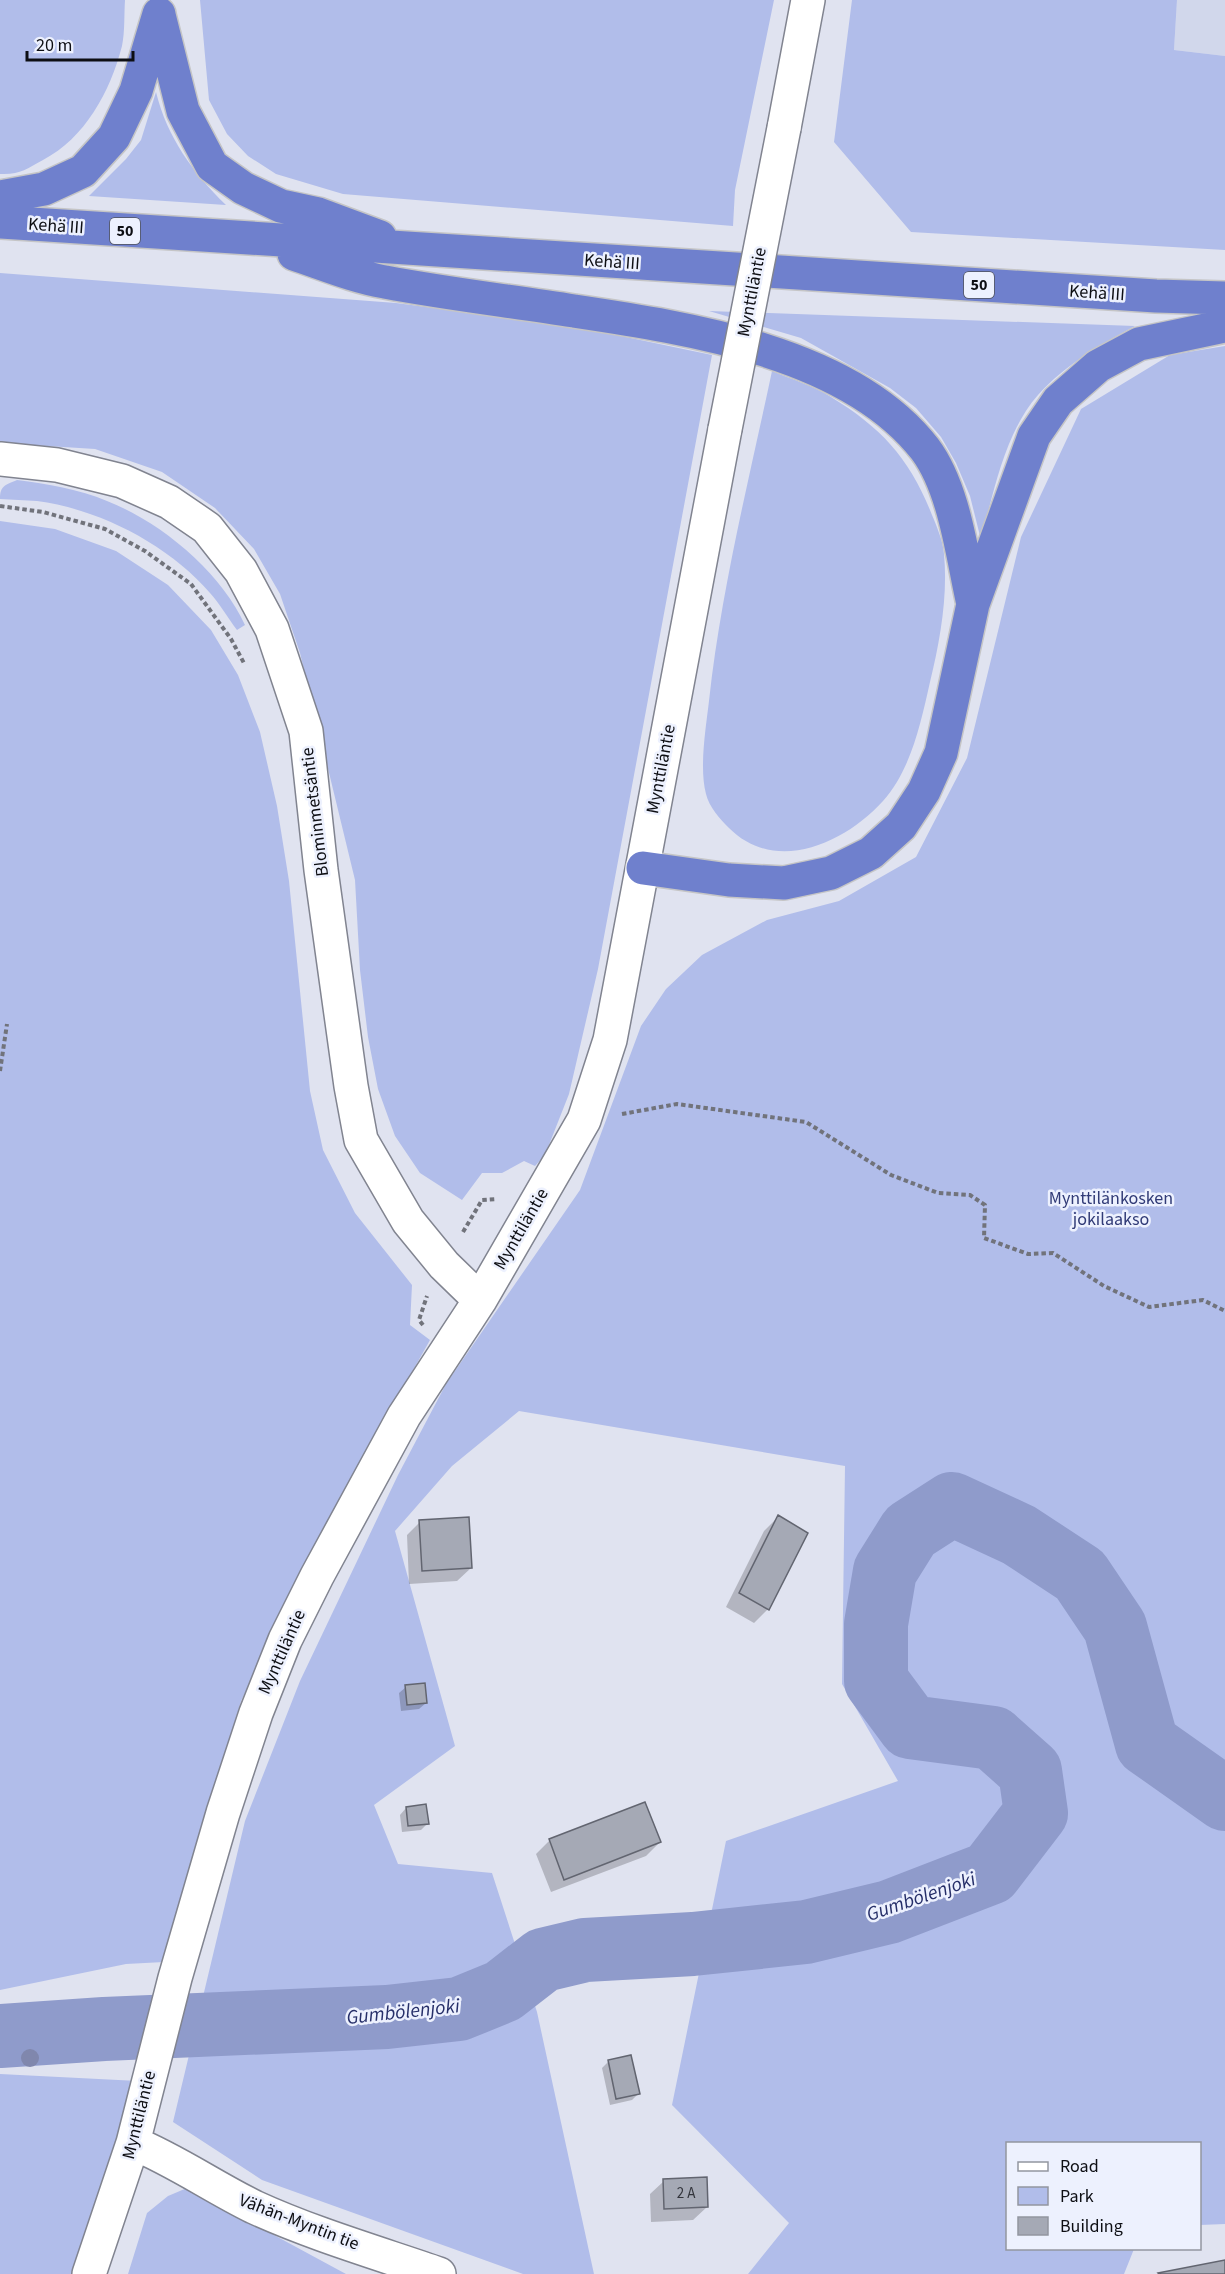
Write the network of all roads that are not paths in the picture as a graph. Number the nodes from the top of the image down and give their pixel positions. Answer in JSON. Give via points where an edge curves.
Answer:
{"nodes":[{"id":1,"x":808,"y":0,"type":"edge"},
{"id":2,"x":159,"y":7,"type":"edge"},
{"id":3,"x":0,"y":197,"type":"edge"},
{"id":4,"x":0,"y":222,"type":"edge"},
{"id":5,"x":250,"y":240,"type":"junction"},
{"id":6,"x":410,"y":249,"type":"junction"},
{"id":7,"x":1225,"y":298,"type":"edge"},
{"id":8,"x":1225,"y":326,"type":"edge"},
{"id":9,"x":0,"y":459,"type":"edge"},
{"id":10,"x":973,"y":604,"type":"junction"},
{"id":11,"x":643,"y":868,"type":"junction"},
{"id":12,"x":480,"y":1300,"type":"junction"},
{"id":13,"x":133,"y":2143,"type":"junction"},
{"id":14,"x":89,"y":2274,"type":"edge"},
{"id":15,"x":439,"y":2274,"type":"edge"}],
"edges":[{"from":1,"to":11,"type":"street","name":"Mynttiläntie","bridge":true},
{"from":2,"to":3,"type":"highway","via":[[136,90],[114,137],[83,171],[44,189]]},
{"from":2,"to":6,"type":"highway","via":[[183,111],[212,166],[243,188],[281,206],[318,214]]},
{"from":4,"to":5,"type":"highway","name":"Kehä III","number":"50"},
{"from":5,"to":6,"type":"highway","name":"Kehä III","number":"50"},
{"from":5,"to":10,"type":"highway","via":[[382,282],[672,325],[780,355],[840,382],[894,416],[926,451],[949,495]]},
{"from":6,"to":7,"type":"highway","name":"Kehä III","number":"50"},
{"from":8,"to":10,"type":"highway","via":[[1139,344],[1098,366],[1058,401],[1034,436]]},
{"from":9,"to":12,"type":"street","name":"Blominmetsäntie","via":[[57,465],[122,481],[169,502],[207,528],[241,571],[272,629],[306,731],[321,870],[361,1140],[408,1221],[444,1265]]},
{"from":10,"to":11,"type":"highway","via":[[941,753],[924,791],[901,826],[870,854],[831,873],[784,883]]},
{"from":11,"to":12,"type":"street","name":"Mynttiläntie","via":[[610,1040],[584,1120]]},
{"from":12,"to":13,"type":"street","name":"Mynttiläntie","via":[[379,1461],[285,1641],[223,1813]]},
{"from":13,"to":14,"type":"street","name":"Mynttiläntie"},
{"from":13,"to":15,"type":"street","name":"Vähän-Myntin tie","via":[[277,2217]]}]}
